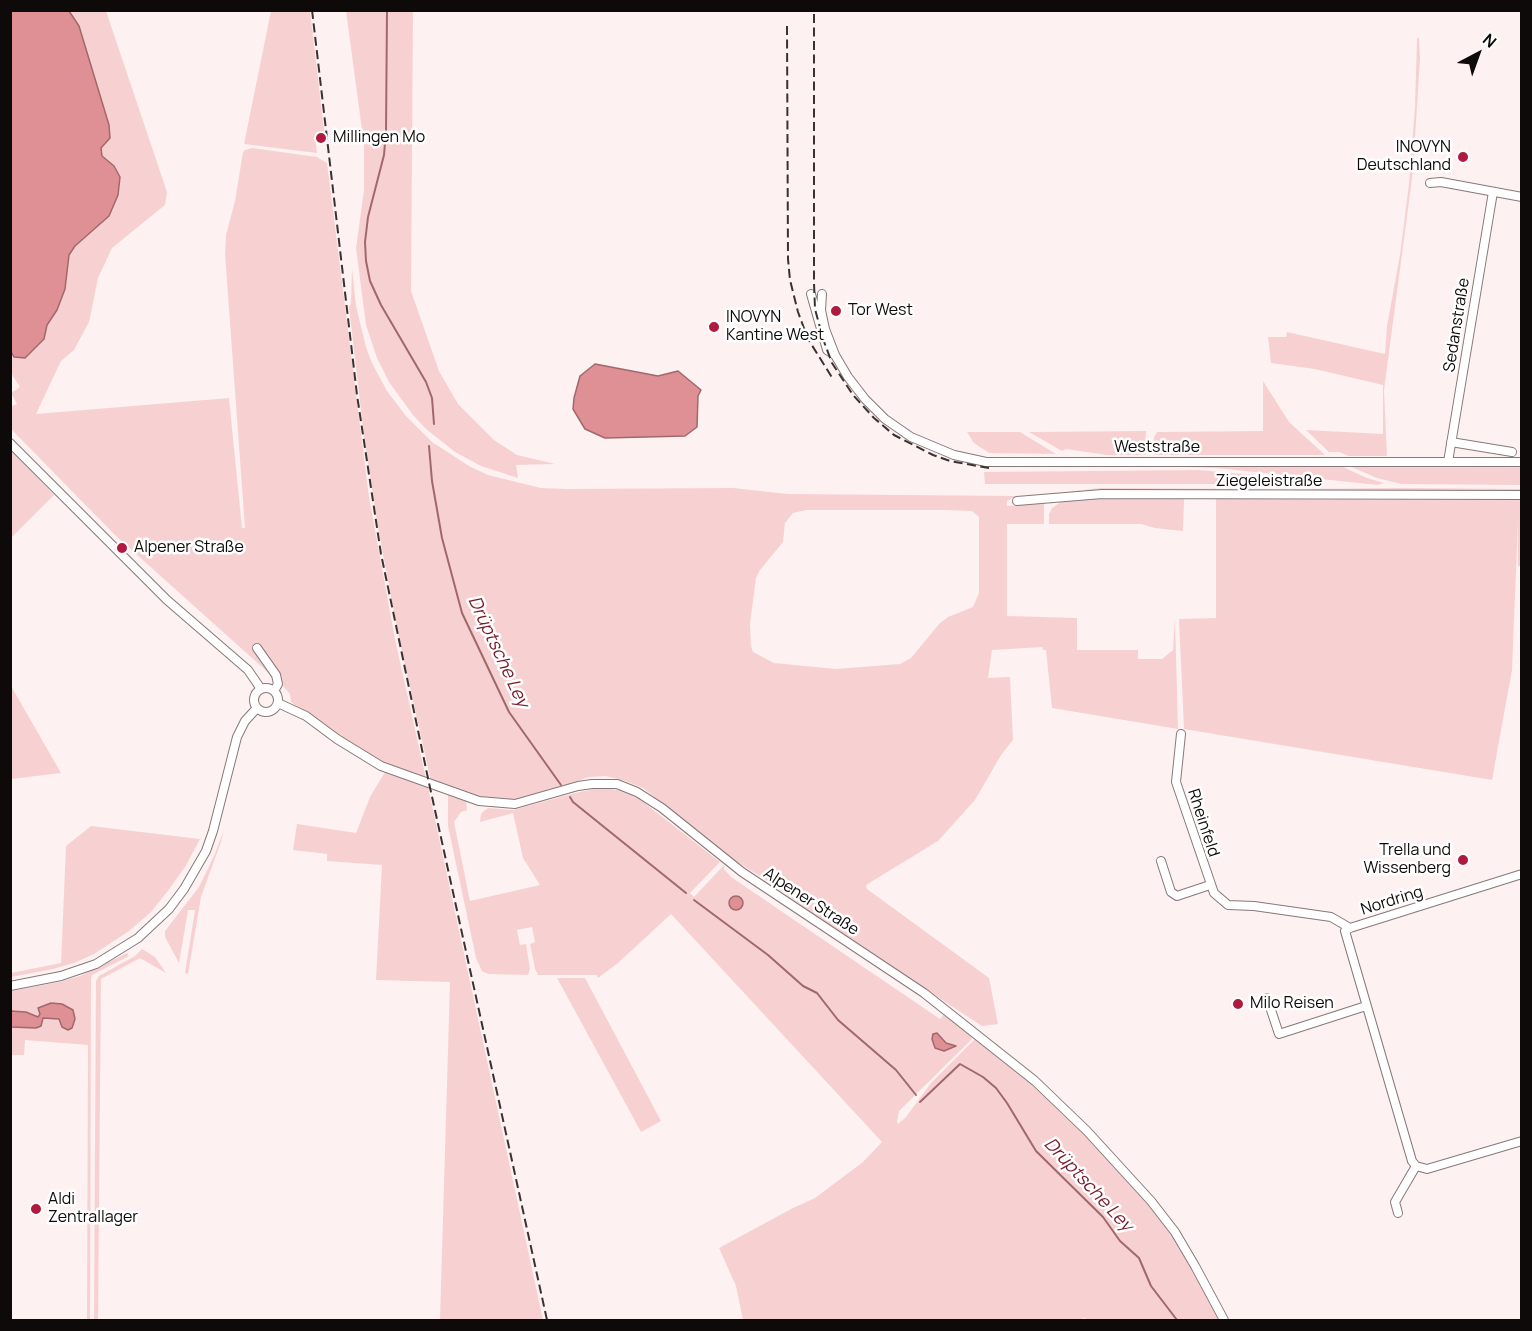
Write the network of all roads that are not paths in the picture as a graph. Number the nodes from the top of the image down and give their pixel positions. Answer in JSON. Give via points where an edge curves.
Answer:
{"nodes":[{"id":1,"x":1430,"y":183,"type":"dead end"},
{"id":2,"x":1493,"y":192,"type":"junction"},
{"id":3,"x":1521,"y":197,"type":"edge"},
{"id":4,"x":811,"y":294,"type":"dead end"},
{"id":5,"x":822,"y":294,"type":"dead end"},
{"id":6,"x":835,"y":355,"type":"junction"},
{"id":7,"x":1451,"y":442,"type":"junction"},
{"id":8,"x":10,"y":443,"type":"edge"},
{"id":9,"x":1512,"y":452,"type":"dead end"},
{"id":10,"x":1448,"y":462,"type":"junction"},
{"id":11,"x":1521,"y":462,"type":"edge"},
{"id":12,"x":1521,"y":495,"type":"edge"},
{"id":13,"x":1017,"y":501,"type":"dead end"},
{"id":14,"x":256,"y":648,"type":"dead end"},
{"id":15,"x":261,"y":689,"type":"junction"},
{"id":16,"x":274,"y":691,"type":"junction"},
{"id":17,"x":278,"y":703,"type":"junction"},
{"id":18,"x":257,"y":708,"type":"junction"},
{"id":19,"x":1181,"y":734,"type":"dead end"},
{"id":20,"x":1161,"y":861,"type":"dead end"},
{"id":21,"x":1521,"y":874,"type":"edge"},
{"id":22,"x":1210,"y":885,"type":"junction"},
{"id":23,"x":1350,"y":927,"type":"junction"},
{"id":24,"x":10,"y":986,"type":"edge"},
{"id":25,"x":1267,"y":998,"type":"dead end"},
{"id":26,"x":1366,"y":1006,"type":"junction"},
{"id":27,"x":1521,"y":1141,"type":"edge"},
{"id":28,"x":1416,"y":1166,"type":"junction"},
{"id":29,"x":1398,"y":1213,"type":"dead end"},
{"id":30,"x":1224,"y":1320,"type":"edge"}],
"edges":[{"from":1,"to":2,"type":"street"},
{"from":2,"to":3,"type":"street"},
{"from":2,"to":7,"type":"street","name":"Sedanstraße"},
{"from":4,"to":6,"type":"street","name":"Weststraße","via":[[827,350]]},
{"from":5,"to":6,"type":"street","name":"Weststraße","via":[[825,329]]},
{"from":6,"to":10,"type":"street","name":"Weststraße","via":[[865,399],[885,419],[935,448],[986,462]]},
{"from":7,"to":9,"type":"street"},
{"from":7,"to":10,"type":"street","name":"Sedanstraße"},
{"from":8,"to":15,"type":"street","via":[[167,600],[248,670]]},
{"from":10,"to":11,"type":"street","name":"Weststraße"},
{"from":12,"to":13,"type":"street","name":"Ziegeleistraße","via":[[1102,494]]},
{"from":14,"to":16,"type":"street","via":[[276,675],[278,684]]},
{"from":15,"to":16,"type":"street"},
{"from":15,"to":18,"type":"street","via":[[254,697]]},
{"from":16,"to":17,"type":"street"},
{"from":17,"to":18,"type":"street","via":[[271,711]]},
{"from":17,"to":30,"type":"street","name":"Alpener Straße","via":[[306,716],[381,766],[479,801],[515,804],[578,786],[617,784],[662,808],[742,872],[924,993],[1035,1081],[1087,1131],[1175,1232]]},
{"from":18,"to":24,"type":"street","via":[[237,737],[206,851],[184,889],[162,916],[138,938],[96,964]]},
{"from":19,"to":22,"type":"street","name":"Rheinfeld","via":[[1176,782]]},
{"from":20,"to":22,"type":"street","via":[[1171,892],[1177,896]]},
{"from":21,"to":23,"type":"street","name":"Nordring"},
{"from":22,"to":23,"type":"street","name":"Rheinfeld","via":[[1228,905],[1331,917]]},
{"from":23,"to":26,"type":"street","name":"Nordring","via":[[1345,931],[1346,940]]},
{"from":25,"to":26,"type":"street","via":[[1279,1034]]},
{"from":26,"to":28,"type":"street","name":"Nordring"},
{"from":27,"to":28,"type":"street","via":[[1427,1169]]},
{"from":28,"to":29,"type":"street","via":[[1395,1202]]}]}
